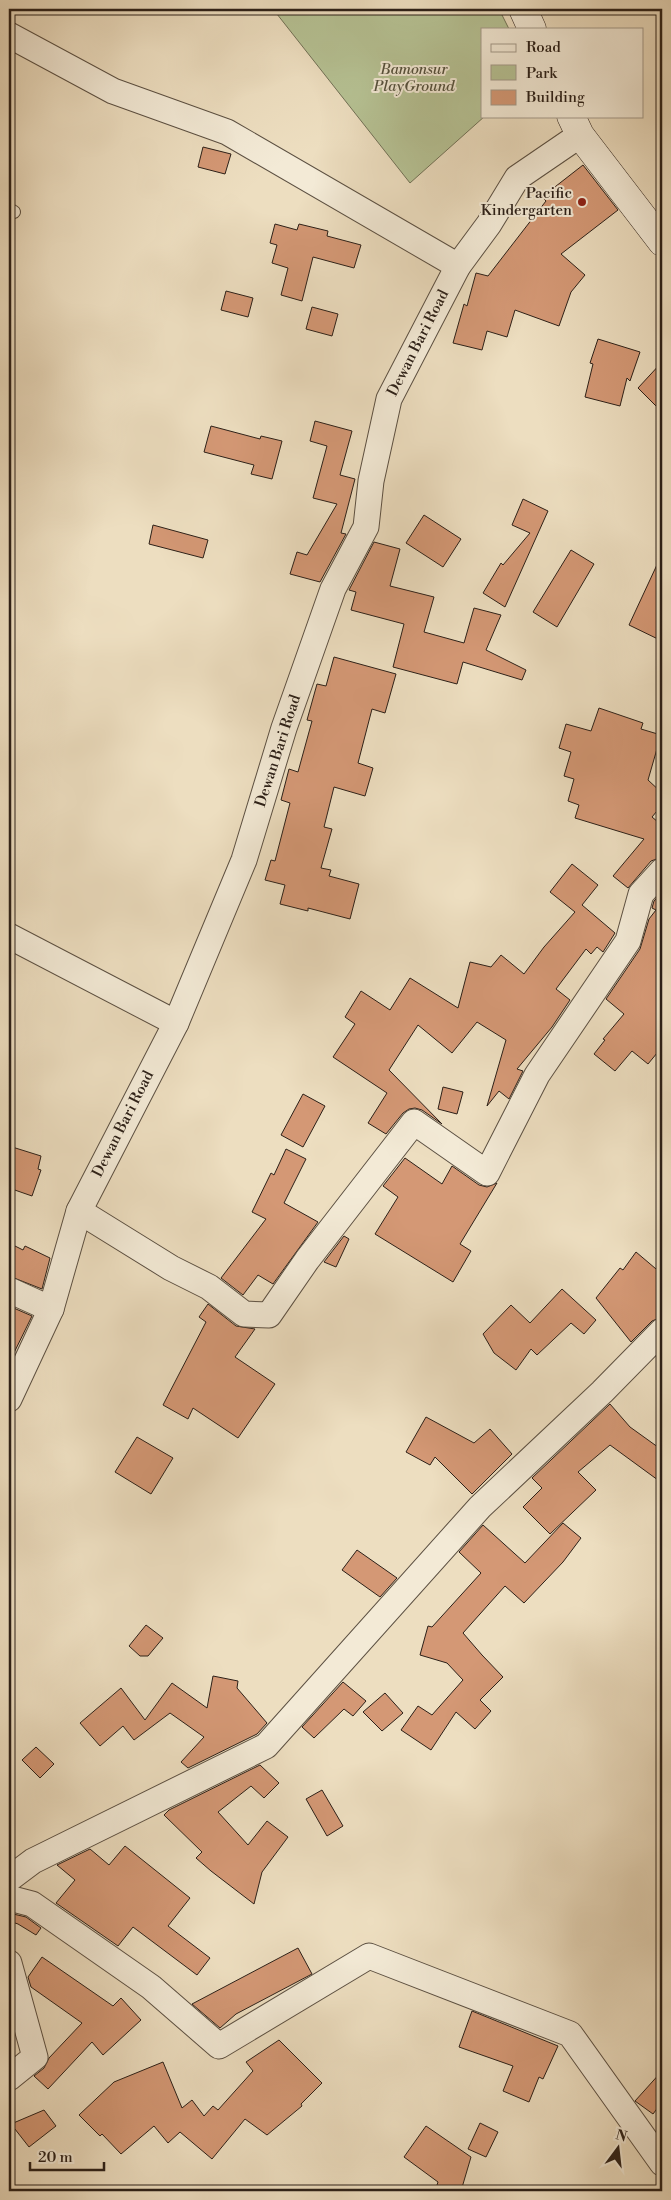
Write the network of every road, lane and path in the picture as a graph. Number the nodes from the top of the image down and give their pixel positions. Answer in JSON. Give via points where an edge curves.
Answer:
{"nodes":[{"id":1,"x":523,"y":9,"type":"edge"},
{"id":2,"x":532,"y":28,"type":"edge"},
{"id":3,"x":9,"y":35,"type":"edge"},
{"id":4,"x":576,"y":126,"type":"edge"},
{"id":5,"x":662,"y":242,"type":"edge"},
{"id":6,"x":458,"y":266,"type":"junction"},
{"id":7,"x":662,"y":871,"type":"edge"},
{"id":8,"x":9,"y":936,"type":"edge"},
{"id":9,"x":176,"y":1023,"type":"junction"},
{"id":10,"x":79,"y":1211,"type":"junction"},
{"id":11,"x":9,"y":1290,"type":"edge"},
{"id":12,"x":51,"y":1309,"type":"junction"},
{"id":13,"x":662,"y":1331,"type":"edge"},
{"id":14,"x":9,"y":1399,"type":"edge"},
{"id":15,"x":9,"y":1879,"type":"edge"},
{"id":16,"x":9,"y":1898,"type":"edge"},
{"id":17,"x":9,"y":1963,"type":"edge"},
{"id":18,"x":9,"y":2078,"type":"edge"},
{"id":19,"x":662,"y":2163,"type":"edge"}],
"edges":[{"from":1,"to":2,"type":"main road"},
{"from":3,"to":6,"type":"street","via":[[113,91],[227,132]]},
{"from":4,"to":5,"type":"main road"},
{"from":4,"to":6,"type":"street","name":"Dewan Bari Road","via":[[518,178],[490,224]]},
{"from":6,"to":9,"type":"street","name":"Dewan Bari Road","via":[[388,399],[371,480],[366,527],[333,589],[284,728],[244,860]]},
{"from":7,"to":10,"type":"street","via":[[641,894],[628,941],[537,1075],[487,1173],[414,1122],[307,1260],[270,1315],[244,1314],[208,1287]]},
{"from":8,"to":9,"type":"street"},
{"from":9,"to":10,"type":"street","name":"Dewan Bari Road"},
{"from":10,"to":12,"type":"street","name":"Dewan Bari Road"},
{"from":11,"to":12,"type":"street"},
{"from":12,"to":14,"type":"street","name":"Dewan Bari Road"},
{"from":13,"to":15,"type":"street","via":[[480,1506],[266,1746],[33,1861]]},
{"from":16,"to":19,"type":"street","via":[[32,1904],[143,1982],[219,2046],[369,1956],[570,2034]]},
{"from":17,"to":18,"type":"street","via":[[35,2057]]}]}
